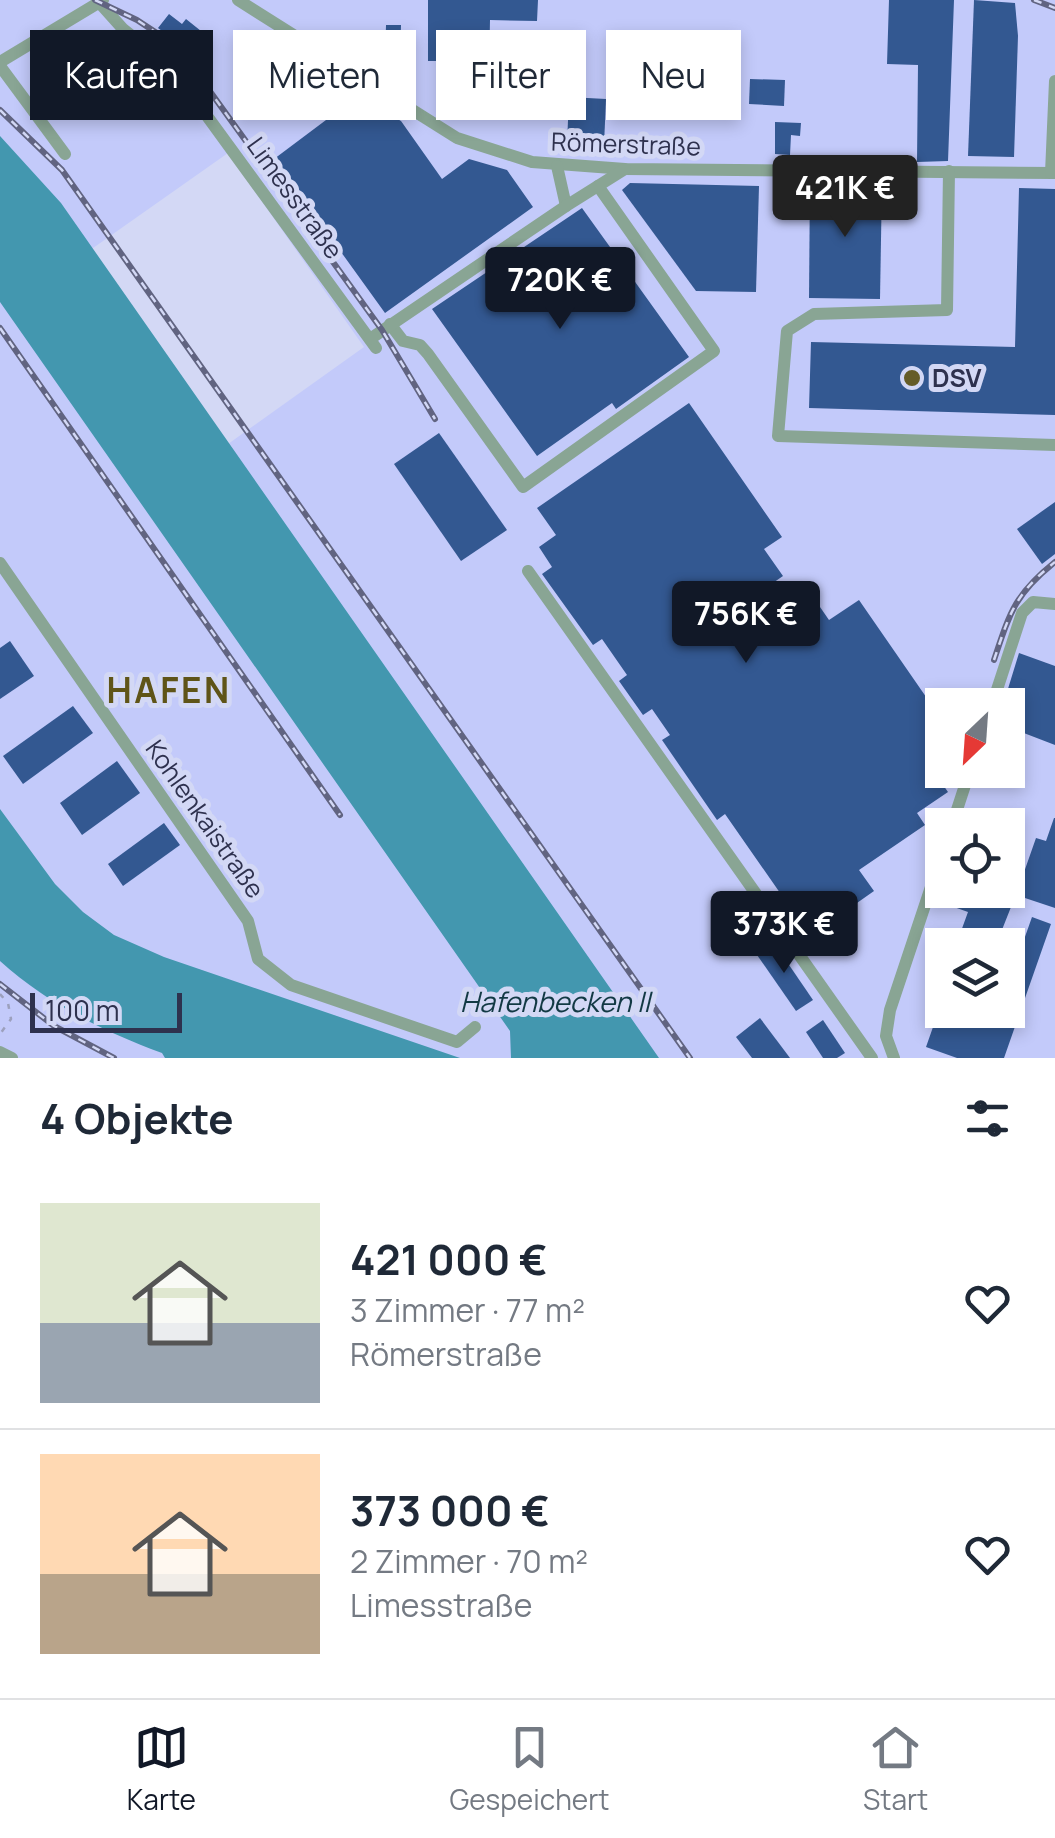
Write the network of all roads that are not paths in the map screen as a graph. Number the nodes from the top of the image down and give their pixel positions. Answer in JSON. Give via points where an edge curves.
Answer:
{"nodes":[{"id":1,"x":99,"y":0,"type":"edge"},
{"id":2,"x":238,"y":0,"type":"edge"},
{"id":3,"x":0,"y":64,"type":"edge"},
{"id":4,"x":1055,"y":81,"type":"edge"},
{"id":5,"x":66,"y":154,"type":"dead end"},
{"id":6,"x":557,"y":166,"type":"junction"},
{"id":7,"x":625,"y":169,"type":"junction"},
{"id":8,"x":950,"y":171,"type":"junction"},
{"id":9,"x":1053,"y":173,"type":"edge"},
{"id":10,"x":598,"y":186,"type":"junction"},
{"id":11,"x":566,"y":206,"type":"junction"},
{"id":12,"x":390,"y":324,"type":"junction"},
{"id":13,"x":1055,"y":445,"type":"edge"},
{"id":14,"x":0,"y":562,"type":"edge"},
{"id":15,"x":528,"y":571,"type":"dead end"},
{"id":16,"x":1055,"y":604,"type":"edge"},
{"id":17,"x":998,"y":688,"type":"edge"},
{"id":18,"x":925,"y":905,"type":"edge"},
{"id":19,"x":474,"y":1027,"type":"dead end"},
{"id":20,"x":0,"y":1052,"type":"edge"},
{"id":21,"x":12,"y":1058,"type":"edge"},
{"id":22,"x":872,"y":1058,"type":"edge"},
{"id":23,"x":894,"y":1058,"type":"edge"}],
"edges":[{"from":1,"to":3,"type":"street"},
{"from":1,"to":12,"type":"street","name":"Limesstraße","via":[[172,68],[373,344]]},
{"from":2,"to":6,"type":"street","name":"Römerstraße","via":[[457,138]]},
{"from":3,"to":5,"type":"street"},
{"from":4,"to":9,"type":"street"},
{"from":6,"to":7,"type":"street","name":"Römerstraße"},
{"from":6,"to":11,"type":"street"},
{"from":7,"to":8,"type":"street","name":"Römerstraße"},
{"from":7,"to":10,"type":"street"},
{"from":8,"to":9,"type":"street","name":"Römerstraße"},
{"from":8,"to":13,"type":"street","via":[[947,310],[814,314],[787,331],[778,436]]},
{"from":10,"to":11,"type":"street"},
{"from":10,"to":12,"type":"street","via":[[714,351],[523,487],[420,344],[404,341]]},
{"from":11,"to":12,"type":"street"},
{"from":14,"to":19,"type":"street","name":"Kohlenkaistraße","via":[[248,921],[258,959],[290,985],[457,1042]]},
{"from":15,"to":22,"type":"street"},
{"from":16,"to":17,"type":"street","via":[[1033,602],[1022,613]]},
{"from":18,"to":23,"type":"street","via":[[890,1010],[886,1036]]},
{"from":20,"to":21,"type":"street"}]}
